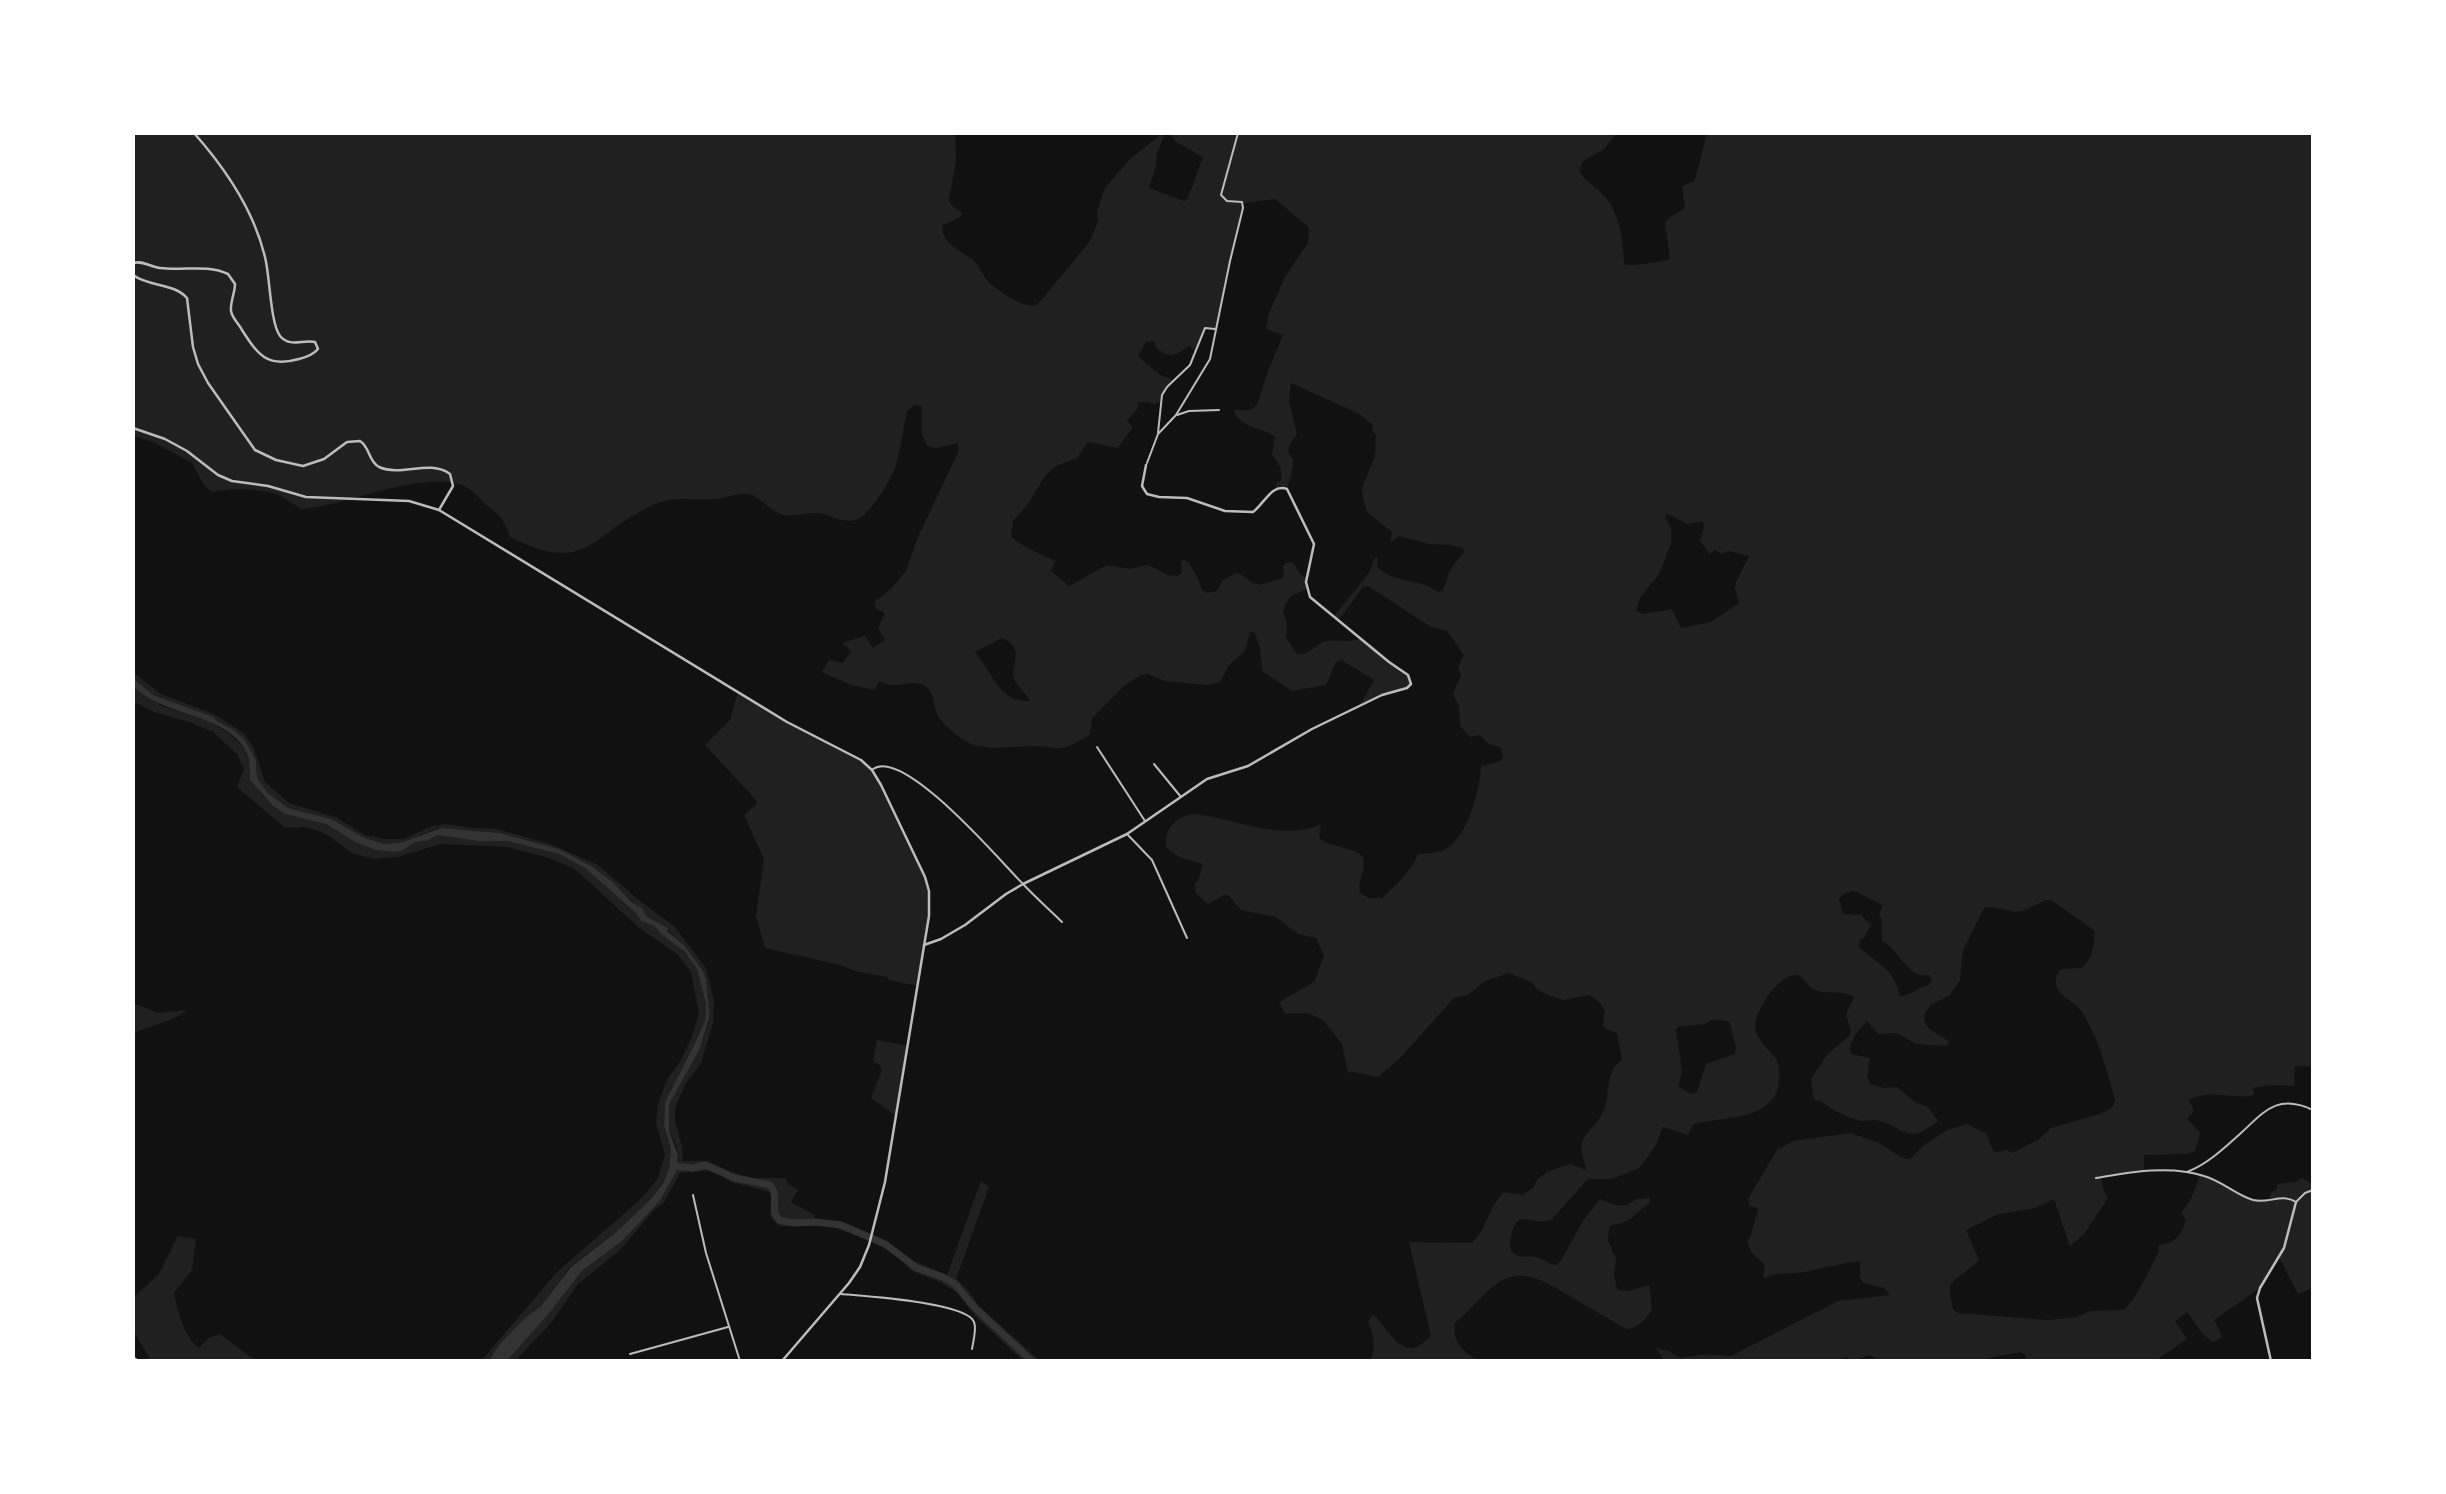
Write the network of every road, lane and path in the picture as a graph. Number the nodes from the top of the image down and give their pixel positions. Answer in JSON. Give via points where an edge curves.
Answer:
{"nodes":[{"id":1,"x":194,"y":133,"type":"edge"},
{"id":2,"x":1238,"y":133,"type":"edge"},
{"id":3,"x":133,"y":263,"type":"edge"},
{"id":4,"x":133,"y":275,"type":"edge"},
{"id":5,"x":1216,"y":330,"type":"junction"},
{"id":6,"x":1219,"y":410,"type":"dead end"},
{"id":7,"x":1177,"y":415,"type":"junction"},
{"id":8,"x":133,"y":428,"type":"edge"},
{"id":9,"x":1158,"y":434,"type":"junction"},
{"id":10,"x":1146,"y":465,"type":"joint"},
{"id":11,"x":439,"y":510,"type":"junction"},
{"id":12,"x":1097,"y":747,"type":"dead end"},
{"id":13,"x":1154,"y":764,"type":"dead end"},
{"id":14,"x":872,"y":770,"type":"junction"},
{"id":15,"x":1181,"y":797,"type":"junction"},
{"id":16,"x":1145,"y":822,"type":"junction"},
{"id":17,"x":1127,"y":834,"type":"junction"},
{"id":18,"x":1023,"y":884,"type":"junction"},
{"id":19,"x":1062,"y":922,"type":"dead end"},
{"id":20,"x":1186,"y":938,"type":"dead end"},
{"id":21,"x":924,"y":945,"type":"junction"},
{"id":22,"x":2313,"y":1110,"type":"edge"},
{"id":23,"x":2186,"y":1172,"type":"junction"},
{"id":24,"x":2096,"y":1178,"type":"dead end"},
{"id":25,"x":2313,"y":1191,"type":"edge"},
{"id":26,"x":692,"y":1195,"type":"dead end"},
{"id":27,"x":2296,"y":1202,"type":"junction"},
{"id":28,"x":841,"y":1294,"type":"junction"},
{"id":29,"x":729,"y":1327,"type":"junction"},
{"id":30,"x":972,"y":1349,"type":"dead end"},
{"id":31,"x":629,"y":1354,"type":"dead end"},
{"id":32,"x":133,"y":1357,"type":"edge"},
{"id":33,"x":139,"y":1361,"type":"edge"},
{"id":34,"x":740,"y":1361,"type":"edge"},
{"id":35,"x":782,"y":1361,"type":"edge"},
{"id":36,"x":2271,"y":1361,"type":"edge"}],
"edges":[{"from":1,"to":3,"type":"street","via":[[227,175],[255,225],[279,335],[293,343],[315,342],[318,349],[289,362],[265,358],[254,350],[233,315],[235,284],[228,274]]},
{"from":2,"to":5,"type":"street","via":[[1221,195],[1227,201],[1242,202],[1243,208]]},
{"from":4,"to":11,"type":"street","via":[[178,290],[187,298],[198,363],[255,450],[303,466],[324,459],[347,442],[360,441],[381,468],[435,467],[450,474],[453,486]]},
{"from":5,"to":7,"type":"street","via":[[1210,359]]},
{"from":5,"to":9,"type":"street","via":[[1205,328],[1190,365],[1164,391]]},
{"from":6,"to":7,"type":"street"},
{"from":7,"to":9,"type":"street"},
{"from":8,"to":11,"type":"street","via":[[177,444],[232,481],[306,497],[409,500]]},
{"from":9,"to":10,"type":"street"},
{"from":10,"to":15,"type":"street","via":[[1142,486],[1147,494],[1187,498],[1225,511],[1253,512],[1276,488],[1287,489],[1314,544],[1306,582],[1310,597],[1411,681],[1407,688],[1382,695],[1248,766],[1208,779]]},
{"from":11,"to":14,"type":"street"},
{"from":12,"to":16,"type":"street"},
{"from":13,"to":15,"type":"street"},
{"from":14,"to":18,"type":"street","via":[[886,766],[922,785],[974,831]]},
{"from":14,"to":21,"type":"street","via":[[928,885]]},
{"from":15,"to":16,"type":"street"},
{"from":16,"to":17,"type":"street"},
{"from":17,"to":18,"type":"street"},
{"from":17,"to":20,"type":"street","via":[[1154,864]]},
{"from":18,"to":19,"type":"street"},
{"from":18,"to":21,"type":"street","via":[[957,930]]},
{"from":21,"to":28,"type":"street","via":[[885,1182],[869,1245]]},
{"from":22,"to":23,"type":"street","via":[[2297,1104],[2268,1108],[2209,1160]]},
{"from":23,"to":24,"type":"street","via":[[2148,1170]]},
{"from":23,"to":27,"type":"street","via":[[2206,1176],[2251,1199]]},
{"from":25,"to":27,"type":"street"},
{"from":26,"to":29,"type":"street"},
{"from":27,"to":36,"type":"street","via":[[2284,1248],[2257,1298]]},
{"from":28,"to":30,"type":"street","via":[[925,1303],[966,1315],[975,1323]]},
{"from":28,"to":35,"type":"street"},
{"from":29,"to":31,"type":"street"},
{"from":29,"to":34,"type":"street"},
{"from":32,"to":33,"type":"street"}]}
